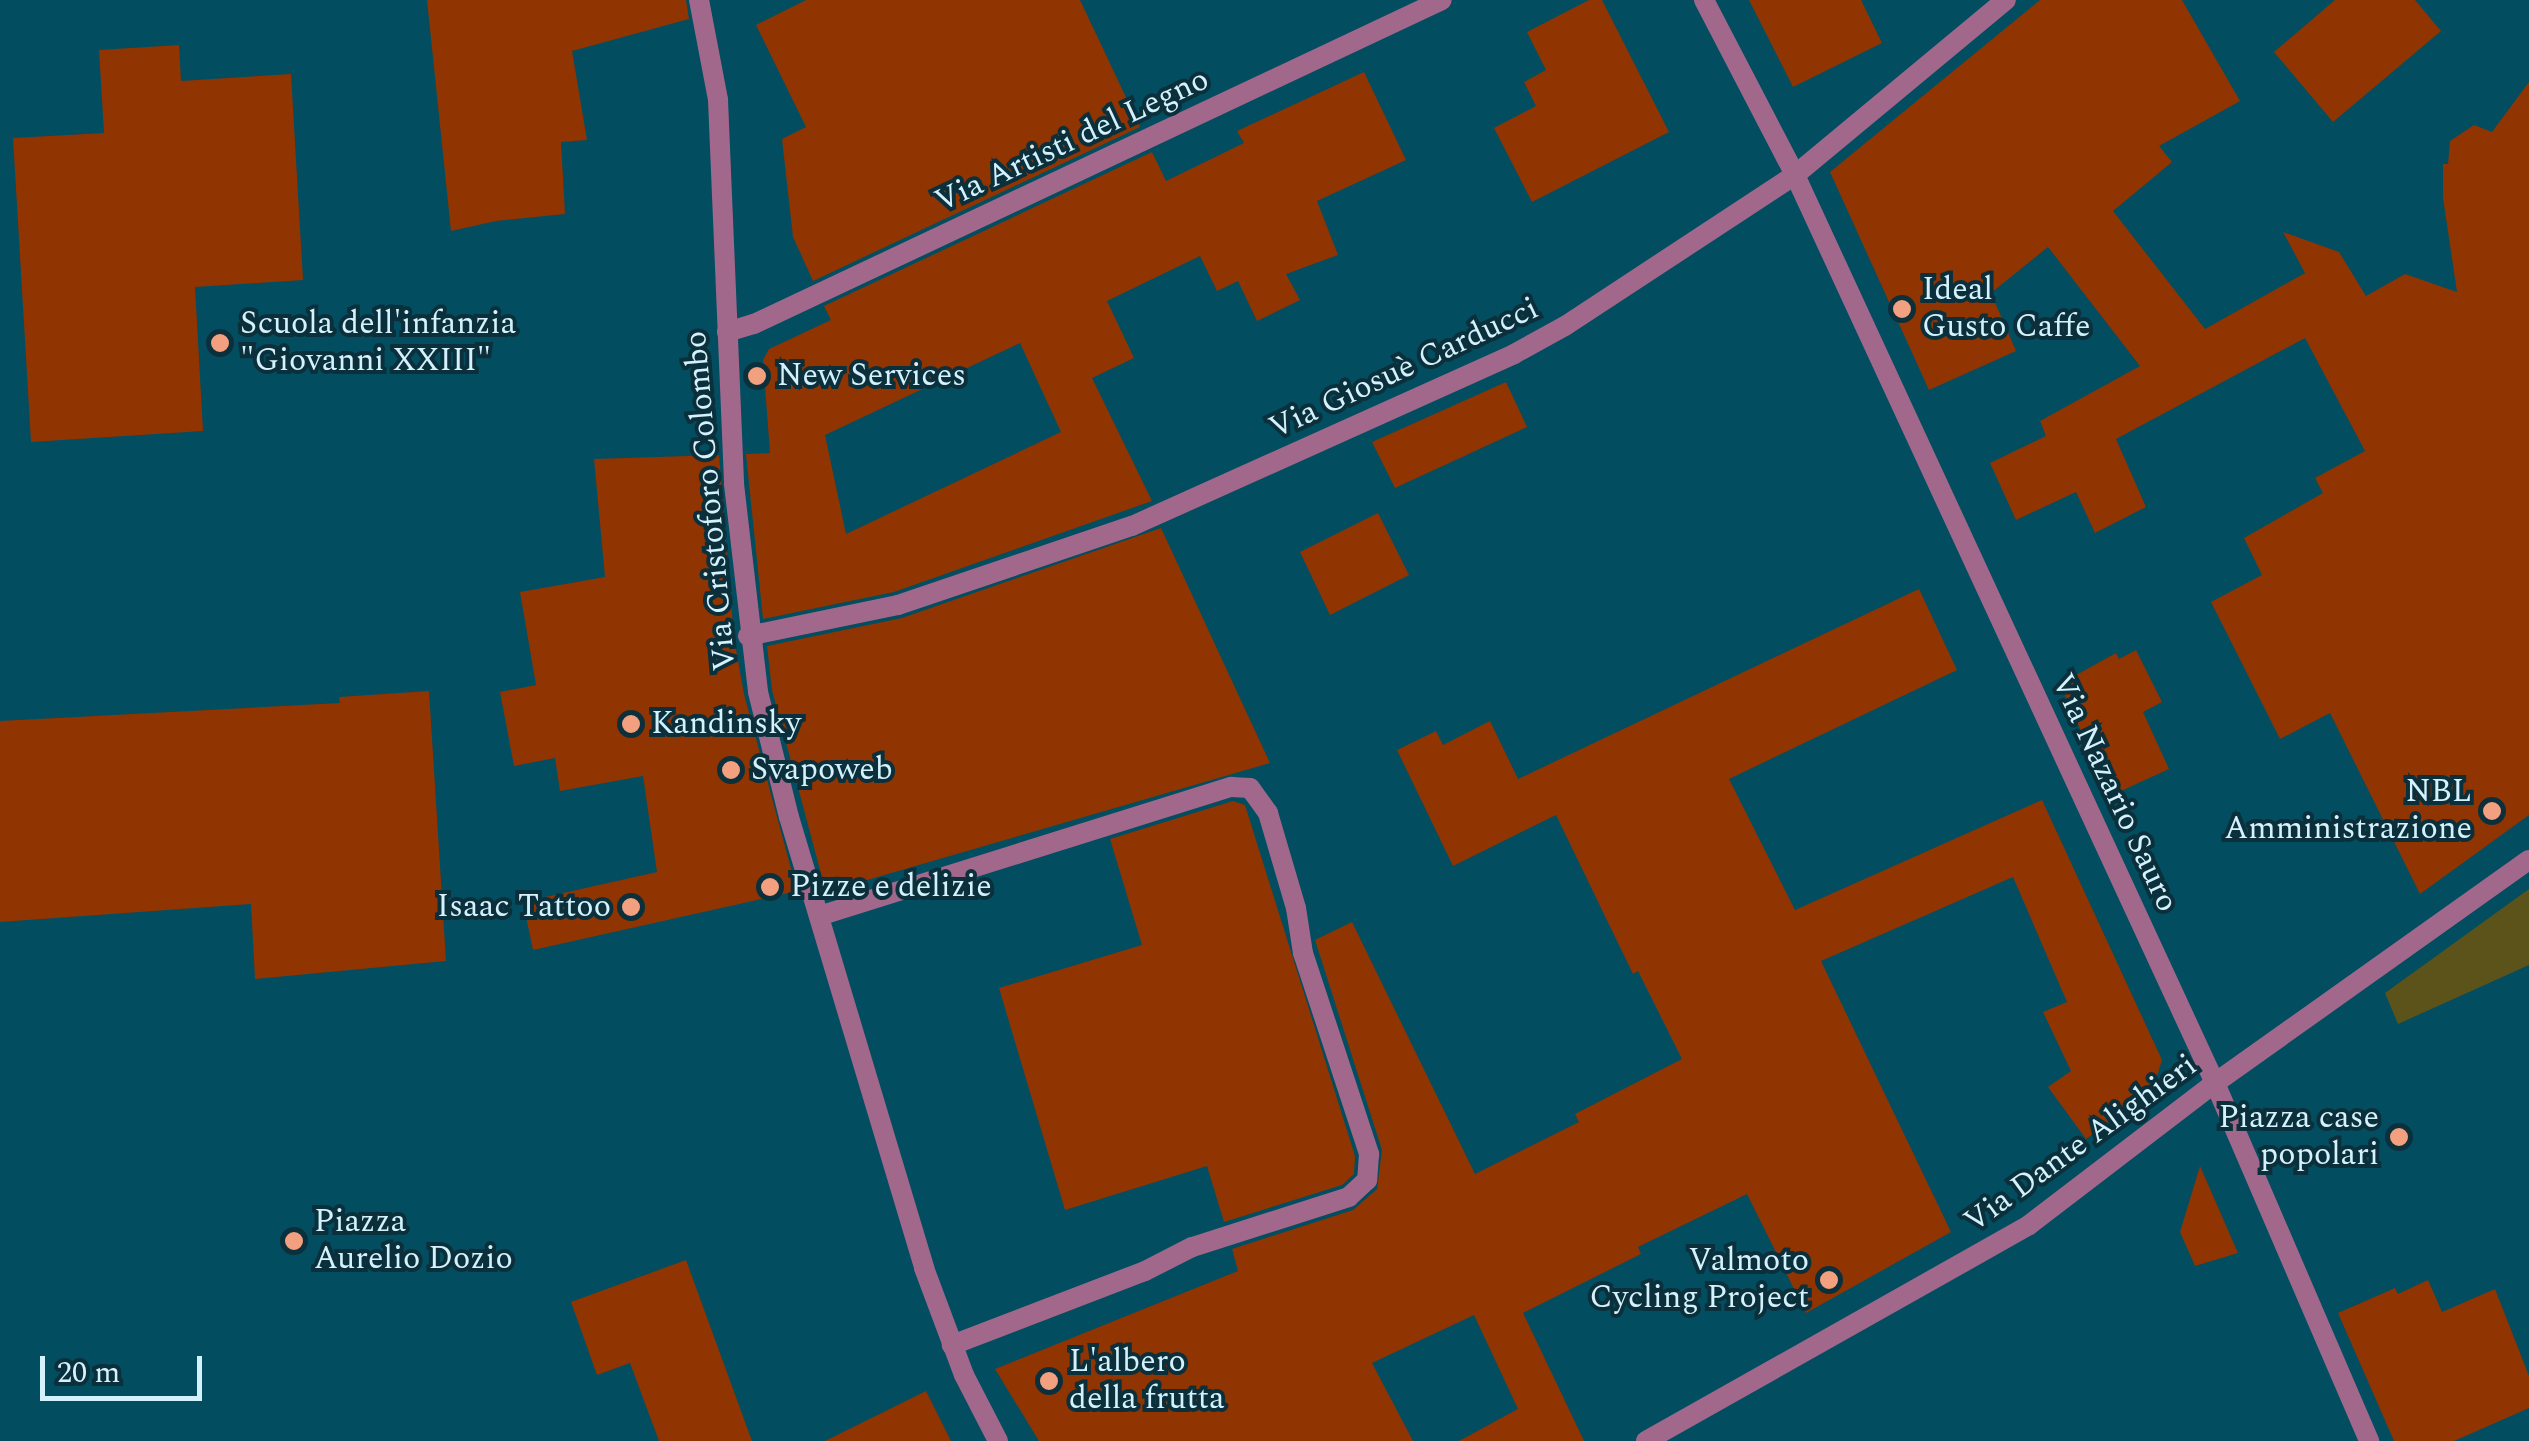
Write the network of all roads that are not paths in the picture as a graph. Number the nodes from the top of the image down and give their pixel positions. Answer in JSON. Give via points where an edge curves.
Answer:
{"nodes":[{"id":1,"x":698,"y":0,"type":"edge"},
{"id":2,"x":1442,"y":0,"type":"edge"},
{"id":3,"x":1704,"y":0,"type":"edge"},
{"id":4,"x":2006,"y":0,"type":"edge"},
{"id":5,"x":1795,"y":175,"type":"junction"},
{"id":6,"x":727,"y":332,"type":"junction"},
{"id":7,"x":748,"y":636,"type":"junction"},
{"id":8,"x":2529,"y":860,"type":"edge"},
{"id":9,"x":819,"y":916,"type":"junction"},
{"id":10,"x":2215,"y":1083,"type":"junction"},
{"id":11,"x":952,"y":1345,"type":"junction"},
{"id":12,"x":998,"y":1441,"type":"edge"},
{"id":13,"x":1646,"y":1441,"type":"edge"},
{"id":14,"x":2368,"y":1441,"type":"edge"}],
"edges":[{"from":1,"to":6,"type":"street","name":"Via Cristoforo Colombo","via":[[718,100]]},
{"from":2,"to":6,"type":"street","name":"Via Artisti del Legno"},
{"from":3,"to":5,"type":"street","name":"Via Nazario Sauro"},
{"from":4,"to":5,"type":"street","name":"Via Giosuè Carducci"},
{"from":5,"to":7,"type":"street","name":"Via Giosuè Carducci","via":[[1527,347],[1188,502],[939,593]]},
{"from":5,"to":10,"type":"street","name":"Via Nazario Sauro"},
{"from":6,"to":7,"type":"street","name":"Via Cristoforo Colombo"},
{"from":7,"to":9,"type":"street","name":"Via Cristoforo Colombo","via":[[772,755]]},
{"from":8,"to":10,"type":"street","name":"Via Dante Alighieri"},
{"from":9,"to":11,"type":"street","name":"Via Cristoforo Colombo"},
{"from":9,"to":11,"type":"street","via":[[1230,787],[1250,788],[1268,814],[1303,953],[1368,1154],[1364,1186],[1349,1197],[1192,1247]]},
{"from":10,"to":13,"type":"street","name":"Via Dante Alighieri","via":[[2029,1225]]},
{"from":10,"to":14,"type":"street","name":"Via Nazario Sauro"},
{"from":11,"to":12,"type":"street","name":"Via Cristoforo Colombo"}]}
